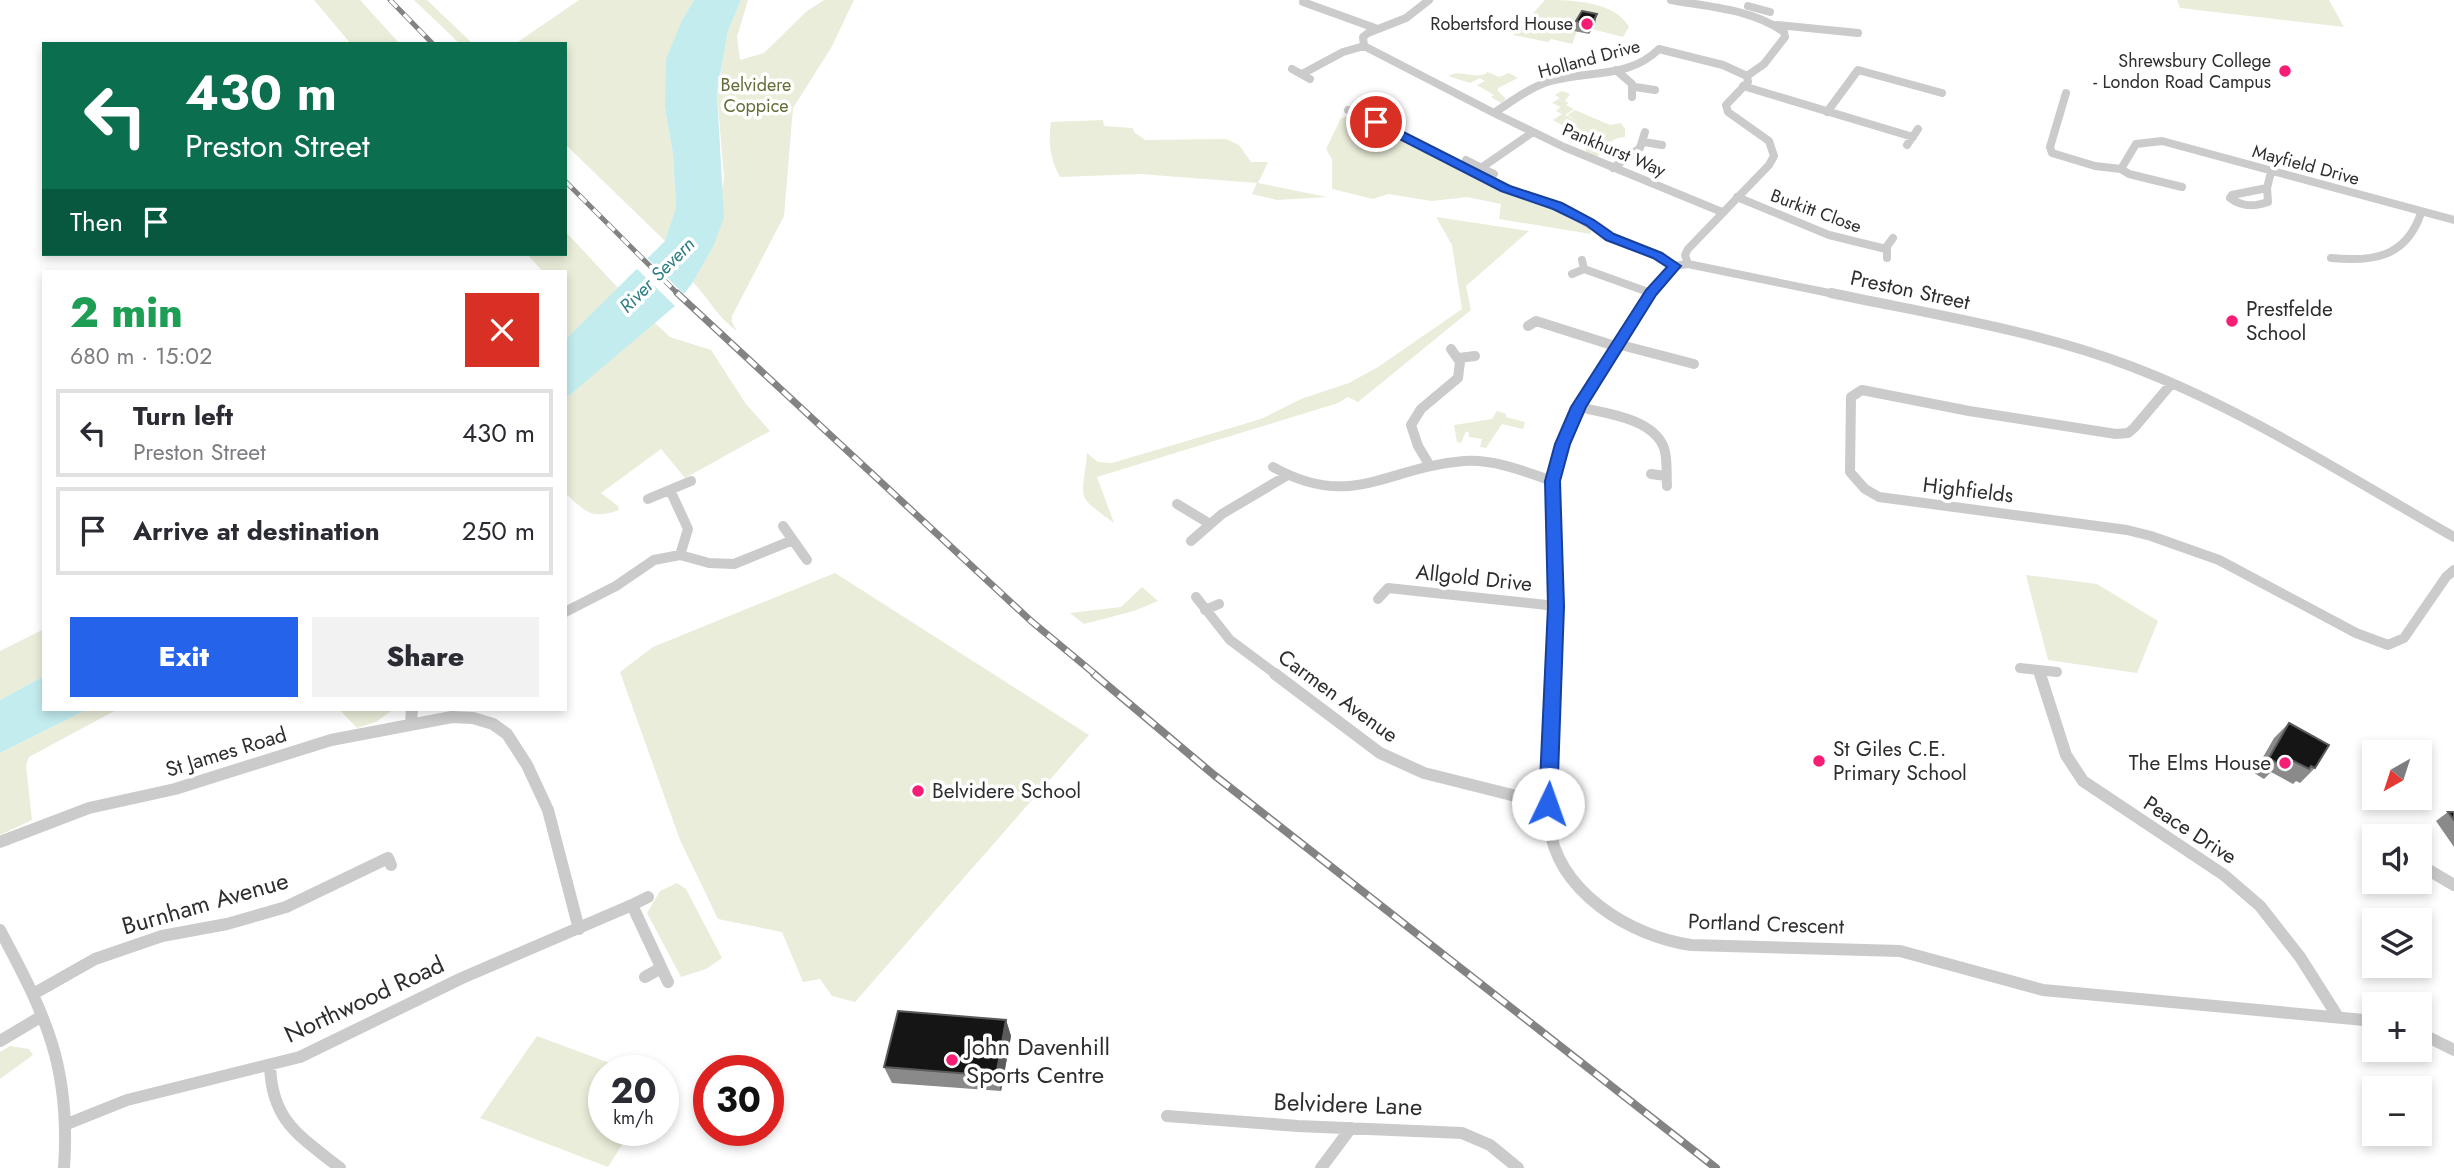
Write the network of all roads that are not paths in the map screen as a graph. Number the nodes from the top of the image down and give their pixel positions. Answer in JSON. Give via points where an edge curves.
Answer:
{"nodes":[{"id":1,"x":1429,"y":0,"type":"edge"},
{"id":2,"x":1671,"y":0,"type":"edge"},
{"id":3,"x":1772,"y":0,"type":"edge"},
{"id":4,"x":1304,"y":1,"type":"edge"},
{"id":5,"x":1748,"y":6,"type":"dead end"},
{"id":6,"x":1297,"y":10,"type":"dead end"},
{"id":7,"x":1777,"y":25,"type":"junction"},
{"id":8,"x":1375,"y":28,"type":"junction"},
{"id":9,"x":1858,"y":33,"type":"dead end"},
{"id":10,"x":1364,"y":46,"type":"junction"},
{"id":11,"x":1293,"y":69,"type":"dead end"},
{"id":12,"x":1616,"y":70,"type":"junction"},
{"id":13,"x":1302,"y":74,"type":"junction"},
{"id":14,"x":1747,"y":76,"type":"junction"},
{"id":15,"x":1310,"y":79,"type":"dead end"},
{"id":16,"x":1743,"y":86,"type":"junction"},
{"id":17,"x":1635,"y":87,"type":"junction"},
{"id":18,"x":1655,"y":90,"type":"dead end"},
{"id":19,"x":2066,"y":93,"type":"dead end"},
{"id":20,"x":1632,"y":97,"type":"dead end"},
{"id":21,"x":1936,"y":103,"type":"dead end"},
{"id":22,"x":1348,"y":110,"type":"dead end"},
{"id":23,"x":1827,"y":112,"type":"junction"},
{"id":24,"x":1494,"y":113,"type":"junction"},
{"id":25,"x":1918,"y":129,"type":"dead end"},
{"id":26,"x":1533,"y":132,"type":"junction"},
{"id":27,"x":1645,"y":132,"type":"dead end"},
{"id":28,"x":1913,"y":137,"type":"junction"},
{"id":29,"x":1644,"y":142,"type":"junction"},
{"id":30,"x":1662,"y":145,"type":"dead end"},
{"id":31,"x":1907,"y":145,"type":"dead end"},
{"id":32,"x":1466,"y":160,"type":"dead end"},
{"id":33,"x":1481,"y":168,"type":"junction"},
{"id":34,"x":1613,"y":168,"type":"junction"},
{"id":35,"x":2121,"y":169,"type":"junction"},
{"id":36,"x":2271,"y":172,"type":"junction"},
{"id":37,"x":1494,"y":174,"type":"dead end"},
{"id":38,"x":2182,"y":187,"type":"dead end"},
{"id":39,"x":2267,"y":188,"type":"dead end"},
{"id":40,"x":1737,"y":197,"type":"junction"},
{"id":41,"x":1722,"y":212,"type":"junction"},
{"id":42,"x":2421,"y":213,"type":"junction"},
{"id":43,"x":2454,"y":220,"type":"edge"},
{"id":44,"x":1893,"y":238,"type":"dead end"},
{"id":45,"x":2332,"y":258,"type":"dead end"},
{"id":46,"x":1688,"y":264,"type":"junction"},
{"id":47,"x":1674,"y":266,"type":"junction"},
{"id":48,"x":1572,"y":274,"type":"dead end"},
{"id":49,"x":1651,"y":293,"type":"junction"},
{"id":50,"x":1534,"y":321,"type":"dead end"},
{"id":51,"x":1616,"y":345,"type":"junction"},
{"id":52,"x":1451,"y":349,"type":"dead end"},
{"id":53,"x":1475,"y":356,"type":"dead end"},
{"id":54,"x":1459,"y":358,"type":"junction"},
{"id":55,"x":1694,"y":364,"type":"dead end"},
{"id":56,"x":2172,"y":383,"type":"junction"},
{"id":57,"x":1578,"y":407,"type":"junction"},
{"id":58,"x":1430,"y":466,"type":"junction"},
{"id":59,"x":1273,"y":467,"type":"dead end"},
{"id":60,"x":1651,"y":474,"type":"dead end"},
{"id":61,"x":1286,"y":476,"type":"junction"},
{"id":62,"x":691,"y":481,"type":"dead end"},
{"id":63,"x":1552,"y":481,"type":"junction"},
{"id":64,"x":670,"y":490,"type":"junction"},
{"id":65,"x":648,"y":499,"type":"dead end"},
{"id":66,"x":1177,"y":504,"type":"dead end"},
{"id":67,"x":1210,"y":524,"type":"junction"},
{"id":68,"x":783,"y":526,"type":"dead end"},
{"id":69,"x":2454,"y":537,"type":"edge"},
{"id":70,"x":793,"y":540,"type":"junction"},
{"id":71,"x":1191,"y":541,"type":"dead end"},
{"id":72,"x":680,"y":555,"type":"junction"},
{"id":73,"x":807,"y":560,"type":"dead end"},
{"id":74,"x":2454,"y":570,"type":"edge"},
{"id":75,"x":1380,"y":577,"type":"dead end"},
{"id":76,"x":616,"y":586,"type":"junction"},
{"id":77,"x":1388,"y":588,"type":"junction"},
{"id":78,"x":626,"y":595,"type":"dead end"},
{"id":79,"x":1196,"y":597,"type":"dead end"},
{"id":80,"x":1378,"y":599,"type":"dead end"},
{"id":81,"x":1219,"y":604,"type":"dead end"},
{"id":82,"x":1556,"y":606,"type":"junction"},
{"id":83,"x":1205,"y":610,"type":"junction"},
{"id":84,"x":567,"y":611,"type":"edge"},
{"id":85,"x":2020,"y":668,"type":"dead end"},
{"id":86,"x":2039,"y":670,"type":"junction"},
{"id":87,"x":2057,"y":672,"type":"dead end"},
{"id":88,"x":412,"y":711,"type":"edge"},
{"id":89,"x":411,"y":723,"type":"junction"},
{"id":90,"x":1548,"y":804,"type":"junction"},
{"id":91,"x":0,"y":842,"type":"edge"},
{"id":92,"x":388,"y":858,"type":"dead end"},
{"id":93,"x":2432,"y":872,"type":"edge"},
{"id":94,"x":2454,"y":884,"type":"edge"},
{"id":95,"x":648,"y":897,"type":"dead end"},
{"id":96,"x":632,"y":905,"type":"junction"},
{"id":97,"x":579,"y":929,"type":"junction"},
{"id":98,"x":0,"y":930,"type":"edge"},
{"id":99,"x":661,"y":968,"type":"junction"},
{"id":100,"x":645,"y":977,"type":"dead end"},
{"id":101,"x":668,"y":982,"type":"dead end"},
{"id":102,"x":34,"y":993,"type":"junction"},
{"id":103,"x":42,"y":1016,"type":"junction"},
{"id":104,"x":2338,"y":1017,"type":"junction"},
{"id":105,"x":2362,"y":1020,"type":"edge"},
{"id":106,"x":2432,"y":1039,"type":"edge"},
{"id":107,"x":0,"y":1041,"type":"edge"},
{"id":108,"x":2454,"y":1050,"type":"edge"},
{"id":109,"x":270,"y":1066,"type":"junction"},
{"id":110,"x":1167,"y":1116,"type":"dead end"},
{"id":111,"x":66,"y":1124,"type":"junction"},
{"id":112,"x":1351,"y":1128,"type":"junction"},
{"id":113,"x":1514,"y":1167,"type":"edge"},
{"id":114,"x":64,"y":1168,"type":"edge"},
{"id":115,"x":340,"y":1168,"type":"edge"},
{"id":116,"x":1321,"y":1168,"type":"edge"}],
"edges":[{"from":1,"to":8,"type":"street","via":[[1406,18]]},
{"from":2,"to":7,"type":"street"},
{"from":3,"to":5,"type":"street","via":[[1766,11]]},
{"from":4,"to":6,"type":"street"},
{"from":4,"to":8,"type":"street"},
{"from":7,"to":9,"type":"street"},
{"from":7,"to":14,"type":"street","via":[[1784,37],[1763,68]]},
{"from":8,"to":10,"type":"street","via":[[1363,37]]},
{"from":10,"to":13,"type":"street","via":[[1343,51]]},
{"from":10,"to":24,"type":"street"},
{"from":11,"to":13,"type":"street"},
{"from":12,"to":14,"type":"street","name":"Holland Drive","via":[[1646,63],[1659,49]]},
{"from":12,"to":17,"type":"street"},
{"from":12,"to":24,"type":"street","name":"Holland Drive","via":[[1550,82]]},
{"from":13,"to":15,"type":"street"},
{"from":14,"to":16,"type":"street"},
{"from":16,"to":23,"type":"street"},
{"from":16,"to":40,"type":"street","via":[[1726,105],[1728,112],[1769,140],[1775,153],[1771,163]]},
{"from":17,"to":18,"type":"street"},
{"from":17,"to":20,"type":"street"},
{"from":19,"to":35,"type":"street","via":[[2050,146],[2052,153]]},
{"from":21,"to":23,"type":"street","via":[[1944,90],[1858,70]]},
{"from":22,"to":47,"type":"street","via":[[1506,188],[1558,206],[1610,237]]},
{"from":23,"to":28,"type":"street"},
{"from":24,"to":26,"type":"street","name":"Pankhurst Way"},
{"from":25,"to":28,"type":"street"},
{"from":26,"to":33,"type":"street"},
{"from":26,"to":34,"type":"street","name":"Pankhurst Way"},
{"from":27,"to":29,"type":"street"},
{"from":28,"to":31,"type":"street"},
{"from":29,"to":30,"type":"street"},
{"from":29,"to":34,"type":"street"},
{"from":32,"to":33,"type":"street"},
{"from":33,"to":37,"type":"street"},
{"from":34,"to":41,"type":"street","name":"Pankhurst Way"},
{"from":35,"to":36,"type":"street","name":"Mayfield Drive","via":[[2136,144],[2162,141]]},
{"from":35,"to":38,"type":"street"},
{"from":36,"to":39,"type":"street"},
{"from":36,"to":42,"type":"street","name":"Mayfield Drive"},
{"from":40,"to":41,"type":"street"},
{"from":40,"to":44,"type":"street","name":"Burkitt Close","via":[[1887,254]]},
{"from":41,"to":46,"type":"street","via":[[1688,249]]},
{"from":42,"to":43,"type":"street","name":"Mayfield Drive"},
{"from":42,"to":45,"type":"street","via":[[2419,223],[2387,255],[2373,260]]},
{"from":46,"to":47,"type":"street","name":"Preston Street"},
{"from":46,"to":56,"type":"street","name":"Preston Street","via":[[2050,341]]},
{"from":47,"to":49,"type":"street","name":"Portland Crescent"},
{"from":48,"to":49,"type":"street","via":[[1583,265]]},
{"from":49,"to":51,"type":"street","name":"Portland Crescent"},
{"from":50,"to":51,"type":"street"},
{"from":51,"to":55,"type":"street","via":[[1680,356]]},
{"from":51,"to":57,"type":"street","name":"Portland Crescent"},
{"from":52,"to":54,"type":"street"},
{"from":53,"to":54,"type":"street"},
{"from":54,"to":58,"type":"street","via":[[1458,378],[1421,409],[1411,425]]},
{"from":56,"to":69,"type":"street","name":"Preston Street"},
{"from":56,"to":74,"type":"street","name":"Highfields","via":[[2134,428],[2116,434],[1862,390],[1851,397],[1850,471],[1879,497],[2171,540],[2224,561],[2388,645],[2404,638]]},
{"from":57,"to":60,"type":"street","via":[[1648,429],[1663,446],[1666,481]]},
{"from":57,"to":63,"type":"street","name":"Portland Crescent"},
{"from":58,"to":61,"type":"street","via":[[1343,489]]},
{"from":58,"to":63,"type":"street","via":[[1496,463]]},
{"from":59,"to":61,"type":"street"},
{"from":61,"to":67,"type":"street"},
{"from":62,"to":64,"type":"street"},
{"from":63,"to":82,"type":"street","name":"Portland Crescent"},
{"from":64,"to":65,"type":"street"},
{"from":64,"to":72,"type":"street","via":[[688,529]]},
{"from":66,"to":67,"type":"street"},
{"from":67,"to":71,"type":"street"},
{"from":68,"to":70,"type":"street"},
{"from":70,"to":72,"type":"street","via":[[734,564],[709,564]]},
{"from":70,"to":73,"type":"street"},
{"from":72,"to":76,"type":"street","via":[[643,565]]},
{"from":75,"to":77,"type":"street","name":"Allgold Drive"},
{"from":76,"to":78,"type":"street"},
{"from":76,"to":84,"type":"street"},
{"from":77,"to":80,"type":"street","name":"Allgold Drive"},
{"from":77,"to":82,"type":"street","name":"Allgold Drive"},
{"from":79,"to":83,"type":"street","name":"Carmen Avenue"},
{"from":81,"to":83,"type":"street"},
{"from":82,"to":90,"type":"street","name":"Portland Crescent"},
{"from":83,"to":90,"type":"street","name":"Carmen Avenue","via":[[1230,640],[1380,753],[1424,773]]},
{"from":85,"to":86,"type":"street"},
{"from":86,"to":87,"type":"street"},
{"from":86,"to":104,"type":"street","name":"Peace Drive","via":[[2066,755],[2083,781],[2224,875],[2260,906]]},
{"from":88,"to":89,"type":"street"},
{"from":89,"to":91,"type":"street","name":"St James Road","via":[[331,740],[175,789],[89,808]]},
{"from":89,"to":97,"type":"street","name":"St James Road","via":[[473,718],[507,734],[548,810]]},
{"from":90,"to":104,"type":"street","name":"Portland Crescent","via":[[1554,847],[1579,888],[1619,921],[1665,941],[1900,951],[2043,990]]},
{"from":92,"to":102,"type":"street","name":"Burnham Avenue","via":[[286,908],[162,936],[95,959]]},
{"from":93,"to":94,"type":"street"},
{"from":95,"to":96,"type":"street","name":"Northwood Road"},
{"from":96,"to":97,"type":"street","name":"Northwood Road"},
{"from":96,"to":99,"type":"street"},
{"from":97,"to":109,"type":"street","name":"Northwood Road","via":[[462,978],[329,1045]]},
{"from":98,"to":102,"type":"street"},
{"from":99,"to":100,"type":"street"},
{"from":99,"to":101,"type":"street"},
{"from":102,"to":103,"type":"street"},
{"from":103,"to":107,"type":"street"},
{"from":103,"to":111,"type":"street","via":[[61,1075]]},
{"from":104,"to":105,"type":"street","name":"Portland Crescent"},
{"from":106,"to":108,"type":"street"},
{"from":109,"to":111,"type":"street","name":"Northwood Road","via":[[127,1100]]},
{"from":109,"to":115,"type":"street","via":[[269,1089],[281,1118]]},
{"from":110,"to":112,"type":"street","name":"Belvidere Lane"},
{"from":111,"to":114,"type":"street"},
{"from":112,"to":113,"type":"street","name":"Belvidere Lane","via":[[1462,1133],[1490,1146]]},
{"from":112,"to":116,"type":"street"}]}
